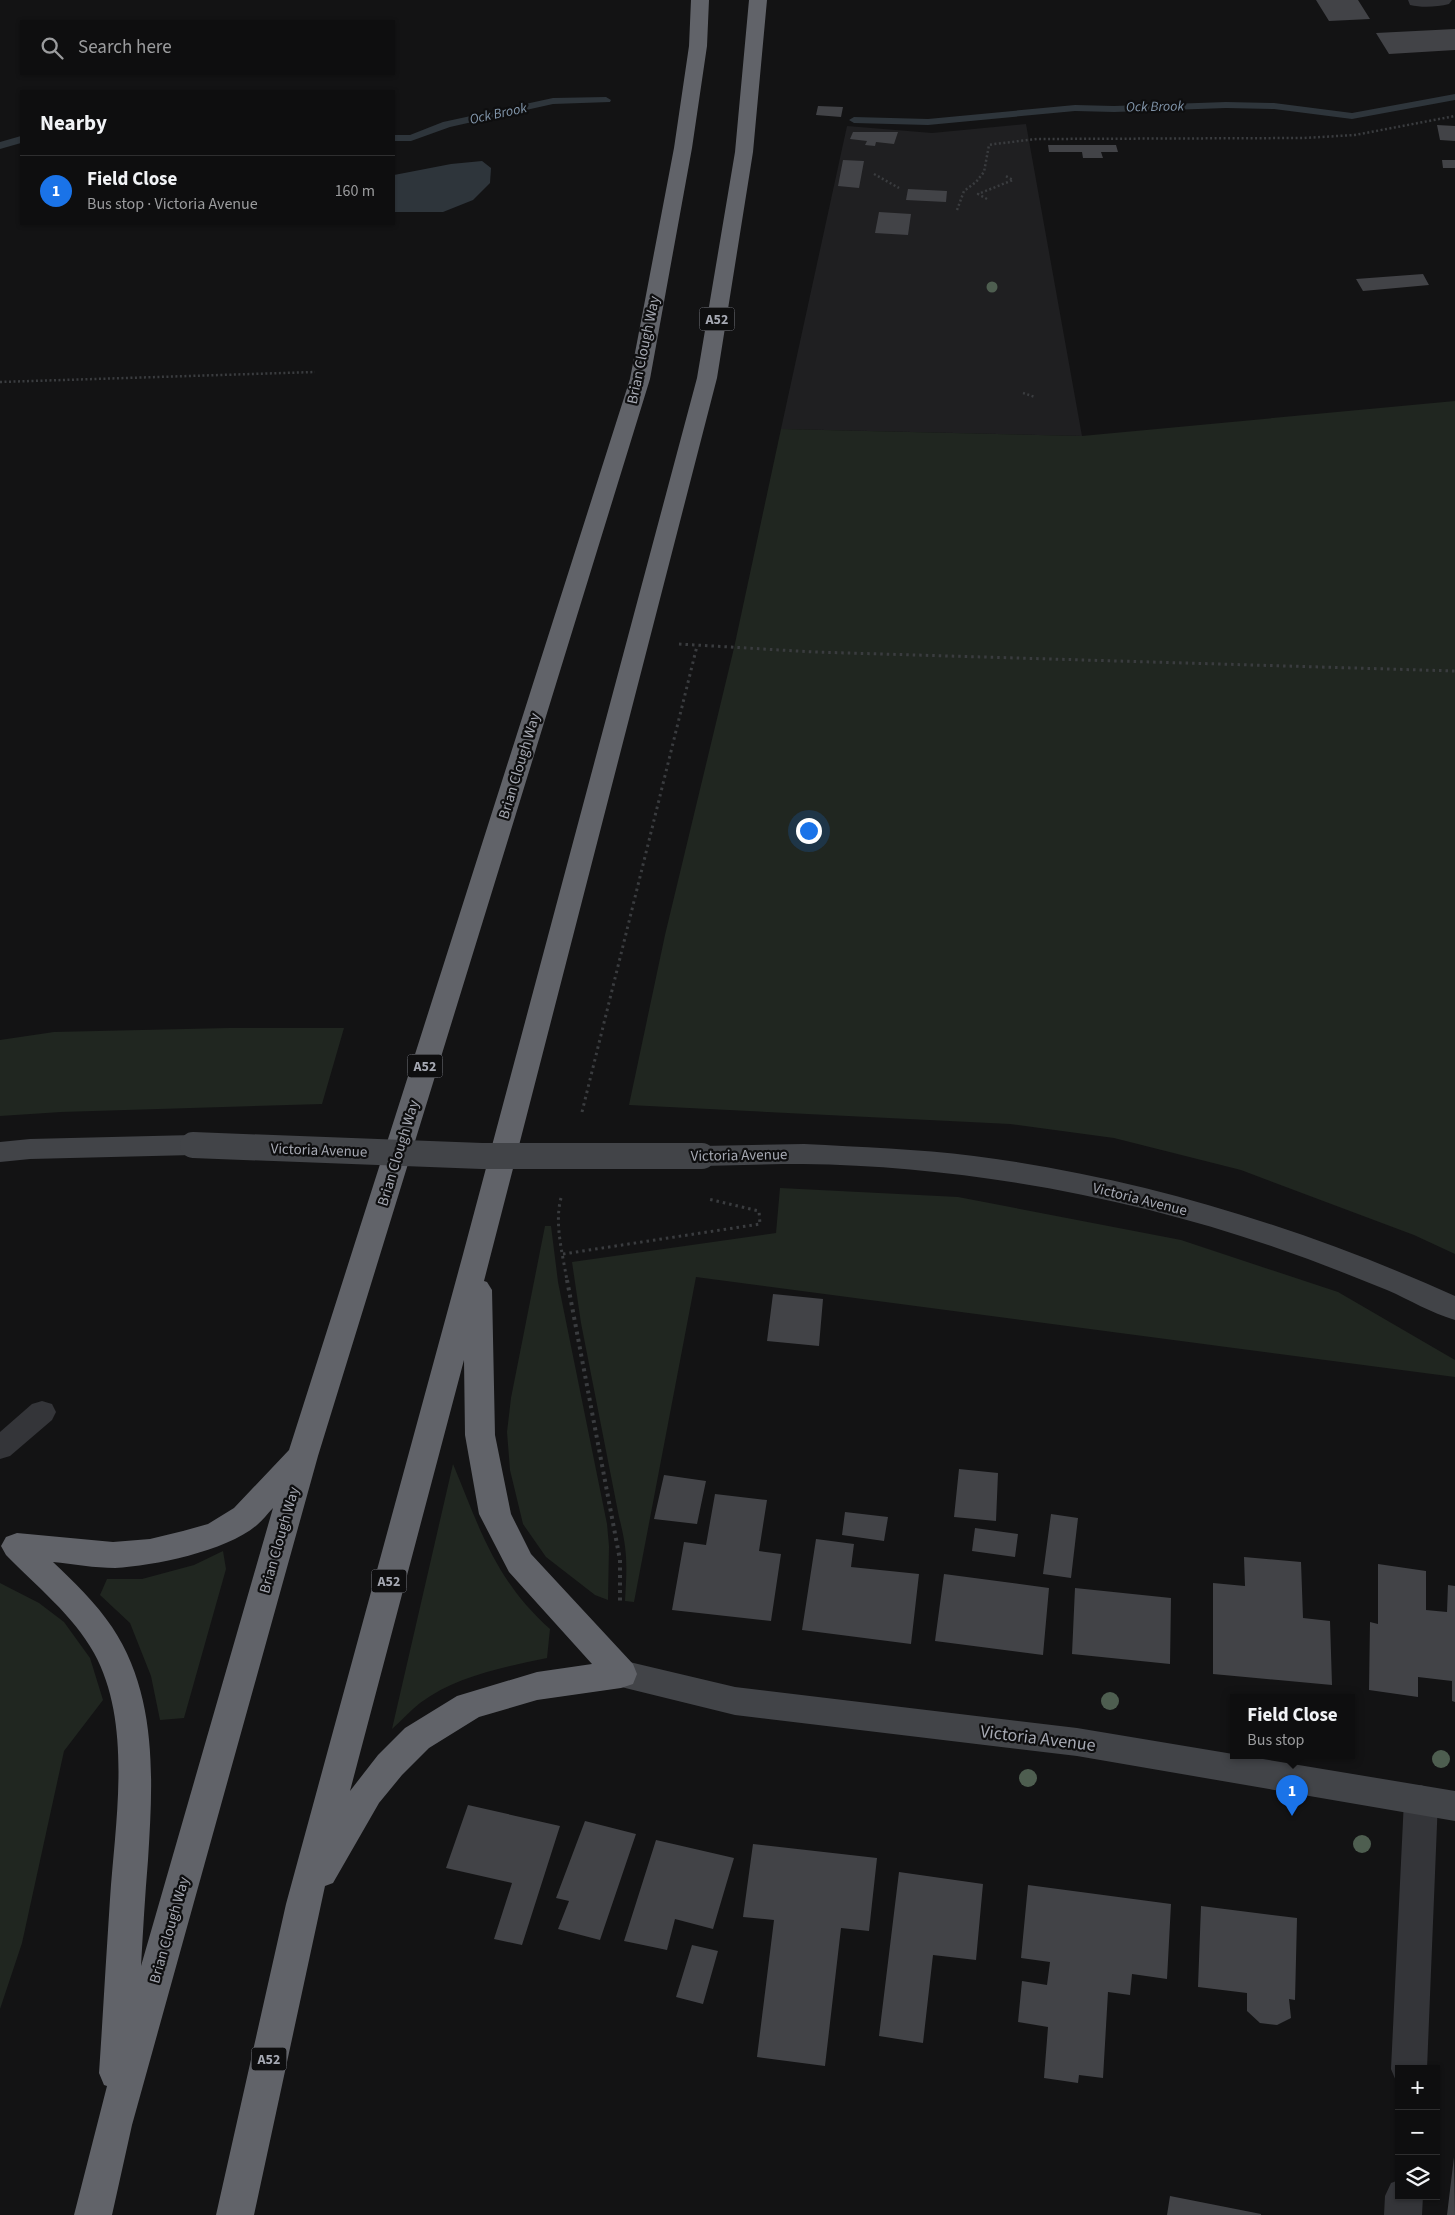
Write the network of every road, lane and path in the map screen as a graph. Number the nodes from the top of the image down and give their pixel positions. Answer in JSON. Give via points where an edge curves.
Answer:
{"nodes":[{"id":1,"x":700,"y":0,"type":"edge"},
{"id":2,"x":758,"y":0,"type":"edge"},
{"id":3,"x":1442,"y":0,"type":"edge"},
{"id":4,"x":1416,"y":1,"type":"dead end"},
{"id":5,"x":1455,"y":116,"type":"edge"},
{"id":6,"x":874,"y":174,"type":"dead end"},
{"id":7,"x":1004,"y":175,"type":"dead end"},
{"id":8,"x":899,"y":188,"type":"dead end"},
{"id":9,"x":987,"y":199,"type":"dead end"},
{"id":10,"x":957,"y":210,"type":"dead end"},
{"id":11,"x":316,"y":372,"type":"dead end"},
{"id":12,"x":0,"y":382,"type":"edge"},
{"id":13,"x":1023,"y":393,"type":"dead end"},
{"id":14,"x":1035,"y":397,"type":"dead end"},
{"id":15,"x":641,"y":632,"type":"junction"},
{"id":16,"x":1455,"y":671,"type":"edge"},
{"id":17,"x":0,"y":1152,"type":"edge"},
{"id":18,"x":704,"y":1198,"type":"dead end"},
{"id":19,"x":563,"y":1254,"type":"dead end"},
{"id":20,"x":476,"y":1258,"type":"junction"},
{"id":21,"x":1455,"y":1309,"type":"edge"},
{"id":22,"x":42,"y":1412,"type":"dead end"},
{"id":23,"x":0,"y":1448,"type":"edge"},
{"id":24,"x":303,"y":1456,"type":"junction"},
{"id":25,"x":8,"y":1543,"type":"edge"},
{"id":26,"x":621,"y":1674,"type":"junction"},
{"id":27,"x":1421,"y":1800,"type":"junction"},
{"id":28,"x":1455,"y":1806,"type":"edge"},
{"id":29,"x":303,"y":1904,"type":"junction"},
{"id":30,"x":1410,"y":2065,"type":"edge"},
{"id":31,"x":114,"y":2124,"type":"junction"},
{"id":32,"x":1404,"y":2200,"type":"edge"},
{"id":33,"x":93,"y":2215,"type":"edge"},
{"id":34,"x":235,"y":2215,"type":"edge"},
{"id":35,"x":1403,"y":2215,"type":"edge"}],
"edges":[{"from":1,"to":24,"type":"highway","name":"Brian Clough Way","number":"A52","via":[[698,46],[683,148],[640,379]]},
{"from":2,"to":15,"type":"highway","number":"A52","via":[[744,152],[707,378]]},
{"from":3,"to":4,"type":"street"},
{"from":5,"to":10,"type":"path","via":[[1355,135],[1037,138],[1001,142],[989,146],[984,172],[964,191]]},
{"from":6,"to":8,"type":"path"},
{"from":7,"to":9,"type":"path","via":[[1013,180],[978,194]]},
{"from":11,"to":12,"type":"path"},
{"from":13,"to":14,"type":"path"},
{"from":15,"to":16,"type":"path","via":[[674,643],[696,646],[814,652]]},
{"from":15,"to":20,"type":"highway","number":"A52"},
{"from":17,"to":21,"type":"street","name":"Victoria Avenue","bridge":true,"via":[[193,1145],[482,1156],[804,1154],[973,1166],[1050,1178],[1180,1208],[1284,1239]]},
{"from":18,"to":19,"type":"path","via":[[759,1211],[760,1224]]},
{"from":20,"to":26,"type":"highway","via":[[480,1435],[495,1514],[520,1563]]},
{"from":20,"to":29,"type":"highway","number":"A52"},
{"from":22,"to":23,"type":"lane"},
{"from":24,"to":25,"type":"highway","via":[[245,1517],[218,1533],[183,1544],[150,1552],[113,1555]]},
{"from":24,"to":31,"type":"highway","name":"Brian Clough Way","number":"A52"},
{"from":25,"to":31,"type":"highway","via":[[94,1626],[125,1686],[133,1733],[133,1811]]},
{"from":26,"to":27,"type":"street","name":"Victoria Avenue","via":[[735,1701],[1077,1742]]},
{"from":26,"to":29,"type":"highway","via":[[537,1686],[469,1706],[417,1738],[367,1793]]},
{"from":27,"to":28,"type":"street","name":"Victoria Avenue"},
{"from":27,"to":30,"type":"street"},
{"from":29,"to":34,"type":"highway","number":"A52"},
{"from":31,"to":33,"type":"highway","name":"Brian Clough Way","number":"A52"},
{"from":32,"to":35,"type":"street"}]}
